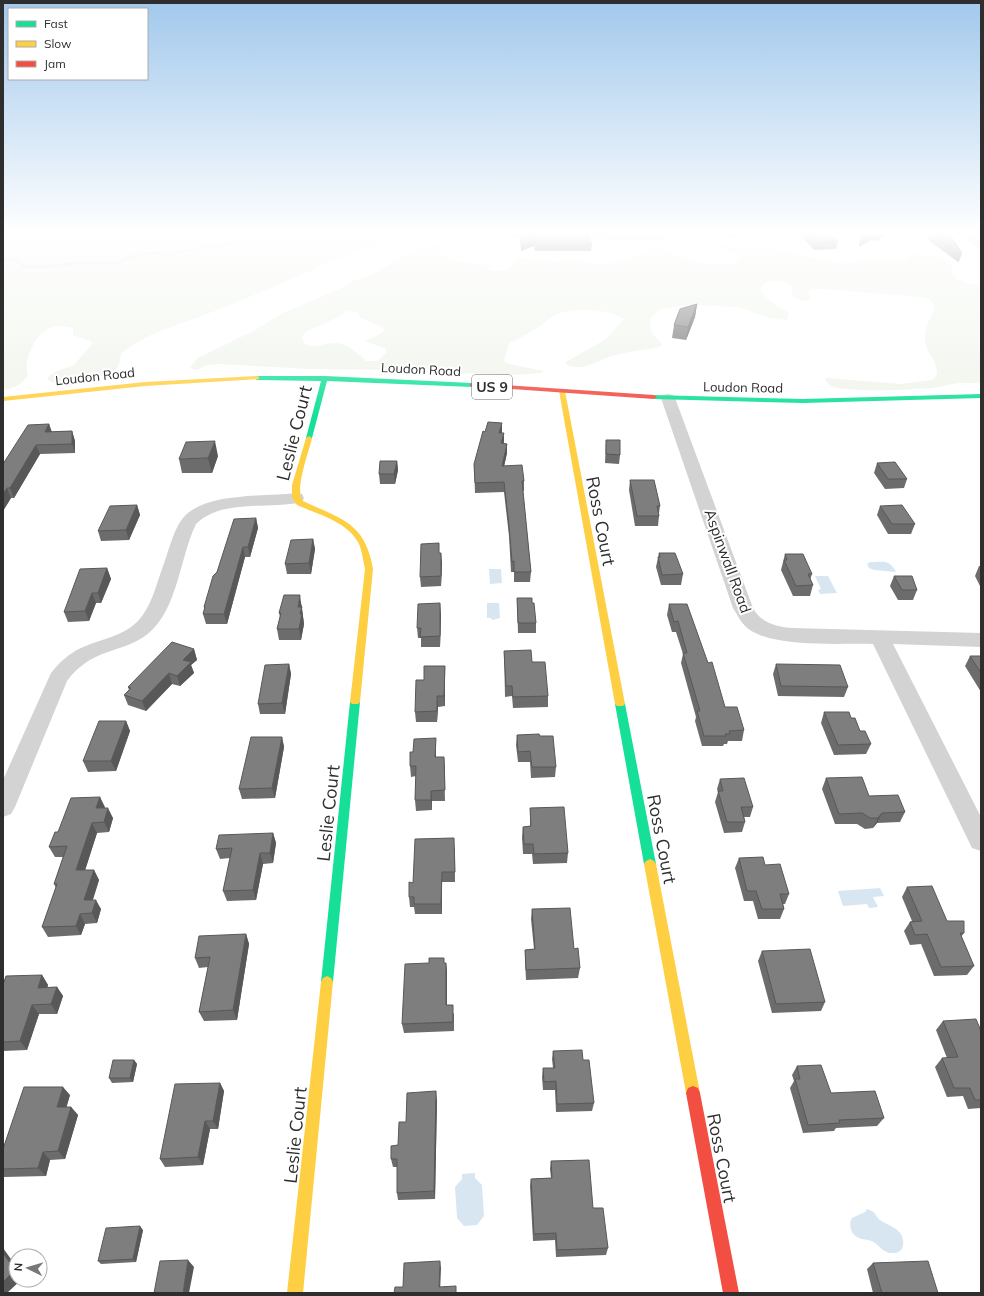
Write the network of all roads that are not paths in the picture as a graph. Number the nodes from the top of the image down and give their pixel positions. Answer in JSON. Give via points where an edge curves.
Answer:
{"nodes":[{"id":1,"x":325,"y":378,"type":"junction"},
{"id":2,"x":562,"y":391,"type":"junction"},
{"id":3,"x":981,"y":396,"type":"edge"},
{"id":4,"x":668,"y":398,"type":"junction"},
{"id":5,"x":4,"y":400,"type":"edge"},
{"id":6,"x":296,"y":498,"type":"junction"},
{"id":7,"x":880,"y":638,"type":"junction"},
{"id":8,"x":981,"y":640,"type":"edge"},
{"id":9,"x":3,"y":807,"type":"edge"},
{"id":10,"x":981,"y":842,"type":"edge"},
{"id":11,"x":295,"y":1293,"type":"edge"},
{"id":12,"x":731,"y":1293,"type":"edge"}],
"edges":[{"from":1,"to":2,"type":"street","name":"Loudon Road","number":"US 9"},
{"from":1,"to":5,"type":"street","name":"Loudon Road","number":"US 9","via":[[180,381]]},
{"from":1,"to":6,"type":"street","name":"Leslie Court","via":[[296,486]]},
{"from":2,"to":4,"type":"street","name":"Loudon Road","number":"US 9"},
{"from":2,"to":12,"type":"street","name":"Ross Court","via":[[581,505]]},
{"from":3,"to":4,"type":"street","name":"Loudon Road","number":"US 9","via":[[809,401]]},
{"from":4,"to":7,"type":"street","name":"Aspinwall Road","via":[[748,618],[762,629],[773,633]]},
{"from":6,"to":9,"type":"street","via":[[205,508],[193,517],[185,529],[161,599],[146,624],[123,641],[84,654],[70,664],[58,678]]},
{"from":6,"to":11,"type":"street","name":"Leslie Court","via":[[302,504],[356,532],[367,548],[369,562]]},
{"from":7,"to":8,"type":"street","name":"Aspinwall Road"},
{"from":7,"to":10,"type":"street"}]}
